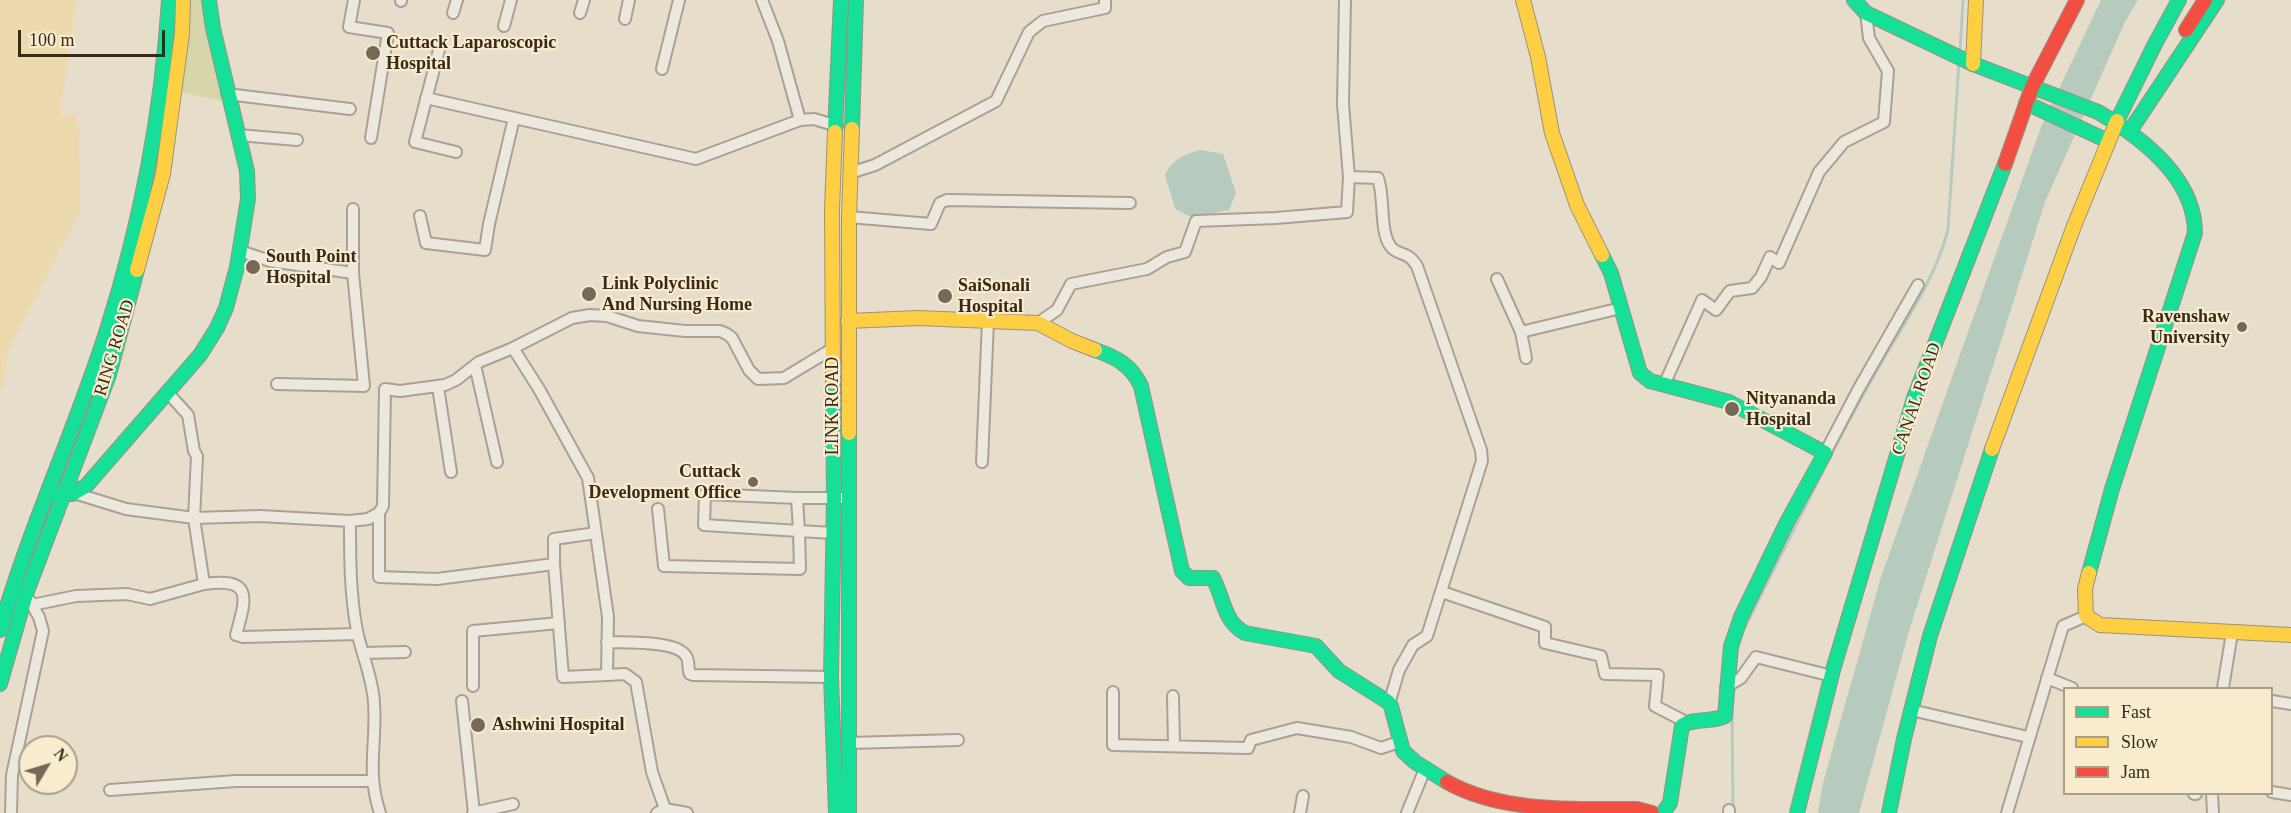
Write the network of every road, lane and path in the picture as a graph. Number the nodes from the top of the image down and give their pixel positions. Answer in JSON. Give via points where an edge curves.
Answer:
{"nodes":[{"id":1,"x":169,"y":0,"type":"edge"},
{"id":2,"x":183,"y":0,"type":"edge"},
{"id":3,"x":209,"y":0,"type":"edge"},
{"id":4,"x":354,"y":0,"type":"edge"},
{"id":5,"x":457,"y":0,"type":"edge"},
{"id":6,"x":511,"y":0,"type":"edge"},
{"id":7,"x":584,"y":0,"type":"edge"},
{"id":8,"x":629,"y":0,"type":"edge"},
{"id":9,"x":679,"y":0,"type":"edge"},
{"id":10,"x":762,"y":0,"type":"edge"},
{"id":11,"x":841,"y":0,"type":"edge"},
{"id":12,"x":856,"y":0,"type":"edge"},
{"id":13,"x":1105,"y":0,"type":"edge"},
{"id":14,"x":1345,"y":0,"type":"edge"},
{"id":15,"x":1523,"y":0,"type":"edge"},
{"id":16,"x":1854,"y":0,"type":"edge"},
{"id":17,"x":1976,"y":0,"type":"edge"},
{"id":18,"x":2077,"y":0,"type":"edge"},
{"id":19,"x":2179,"y":0,"type":"edge"},
{"id":20,"x":2205,"y":0,"type":"edge"},
{"id":21,"x":2217,"y":0,"type":"edge"},
{"id":22,"x":453,"y":13,"type":"dead end"},
{"id":23,"x":580,"y":13,"type":"dead end"},
{"id":24,"x":1866,"y":13,"type":"junction"},
{"id":25,"x":625,"y":19,"type":"dead end"},
{"id":26,"x":504,"y":26,"type":"dead end"},
{"id":27,"x":440,"y":46,"type":"dead end"},
{"id":28,"x":1965,"y":60,"type":"junction"},
{"id":29,"x":662,"y":69,"type":"dead end"},
{"id":30,"x":2036,"y":89,"type":"junction"},
{"id":31,"x":227,"y":94,"type":"junction"},
{"id":32,"x":426,"y":98,"type":"junction"},
{"id":33,"x":2026,"y":103,"type":"junction"},
{"id":34,"x":350,"y":109,"type":"dead end"},
{"id":35,"x":514,"y":118,"type":"junction"},
{"id":36,"x":800,"y":120,"type":"junction"},
{"id":37,"x":2122,"y":126,"type":"junction"},
{"id":38,"x":836,"y":132,"type":"junction"},
{"id":39,"x":238,"y":135,"type":"junction"},
{"id":40,"x":371,"y":138,"type":"dead end"},
{"id":41,"x":297,"y":140,"type":"dead end"},
{"id":42,"x":851,"y":140,"type":"junction"},
{"id":43,"x":2108,"y":141,"type":"junction"},
{"id":44,"x":456,"y":152,"type":"dead end"},
{"id":45,"x":850,"y":173,"type":"junction"},
{"id":46,"x":1349,"y":177,"type":"junction"},
{"id":47,"x":1130,"y":203,"type":"dead end"},
{"id":48,"x":353,"y":209,"type":"dead end"},
{"id":49,"x":420,"y":216,"type":"dead end"},
{"id":50,"x":849,"y":218,"type":"junction"},
{"id":51,"x":240,"y":251,"type":"junction"},
{"id":52,"x":353,"y":273,"type":"junction"},
{"id":53,"x":1497,"y":279,"type":"dead end"},
{"id":54,"x":1918,"y":285,"type":"dead end"},
{"id":55,"x":1621,"y":308,"type":"junction"},
{"id":56,"x":848,"y":321,"type":"junction"},
{"id":57,"x":988,"y":321,"type":"junction"},
{"id":58,"x":1038,"y":323,"type":"junction"},
{"id":59,"x":1521,"y":332,"type":"junction"},
{"id":60,"x":513,"y":348,"type":"junction"},
{"id":61,"x":832,"y":349,"type":"junction"},
{"id":62,"x":1526,"y":358,"type":"dead end"},
{"id":63,"x":475,"y":365,"type":"junction"},
{"id":64,"x":277,"y":384,"type":"dead end"},
{"id":65,"x":1664,"y":385,"type":"junction"},
{"id":66,"x":364,"y":386,"type":"junction"},
{"id":67,"x":438,"y":387,"type":"junction"},
{"id":68,"x":385,"y":389,"type":"junction"},
{"id":69,"x":168,"y":393,"type":"junction"},
{"id":70,"x":1825,"y":453,"type":"junction"},
{"id":71,"x":497,"y":462,"type":"dead end"},
{"id":72,"x":982,"y":462,"type":"dead end"},
{"id":73,"x":451,"y":472,"type":"dead end"},
{"id":74,"x":49,"y":491,"type":"junction"},
{"id":75,"x":68,"y":494,"type":"junction"},
{"id":76,"x":797,"y":498,"type":"junction"},
{"id":77,"x":834,"y":498,"type":"junction"},
{"id":78,"x":849,"y":498,"type":"junction"},
{"id":79,"x":658,"y":509,"type":"dead end"},
{"id":80,"x":379,"y":513,"type":"junction"},
{"id":81,"x":194,"y":518,"type":"junction"},
{"id":82,"x":350,"y":521,"type":"junction"},
{"id":83,"x":799,"y":531,"type":"junction"},
{"id":84,"x":596,"y":533,"type":"junction"},
{"id":85,"x":833,"y":533,"type":"junction"},
{"id":86,"x":554,"y":564,"type":"junction"},
{"id":87,"x":204,"y":584,"type":"junction"},
{"id":88,"x":1442,"y":592,"type":"junction"},
{"id":89,"x":29,"y":599,"type":"junction"},
{"id":90,"x":2086,"y":616,"type":"junction"},
{"id":91,"x":559,"y":623,"type":"junction"},
{"id":92,"x":0,"y":630,"type":"edge"},
{"id":93,"x":2232,"y":633,"type":"junction"},
{"id":94,"x":357,"y":634,"type":"junction"},
{"id":95,"x":2291,"y":635,"type":"edge"},
{"id":96,"x":607,"y":642,"type":"junction"},
{"id":97,"x":405,"y":652,"type":"dead end"},
{"id":98,"x":363,"y":653,"type":"junction"},
{"id":99,"x":607,"y":675,"type":"junction"},
{"id":100,"x":1832,"y":676,"type":"junction"},
{"id":101,"x":831,"y":677,"type":"junction"},
{"id":102,"x":2047,"y":678,"type":"junction"},
{"id":103,"x":0,"y":684,"type":"edge"},
{"id":104,"x":473,"y":686,"type":"dead end"},
{"id":105,"x":1726,"y":687,"type":"junction"},
{"id":106,"x":2070,"y":687,"type":"edge"},
{"id":107,"x":2223,"y":687,"type":"edge"},
{"id":108,"x":1113,"y":692,"type":"dead end"},
{"id":109,"x":1173,"y":696,"type":"dead end"},
{"id":110,"x":2273,"y":700,"type":"edge"},
{"id":111,"x":462,"y":701,"type":"dead end"},
{"id":112,"x":1389,"y":704,"type":"junction"},
{"id":113,"x":2291,"y":704,"type":"edge"},
{"id":114,"x":1911,"y":710,"type":"junction"},
{"id":115,"x":1686,"y":722,"type":"junction"},
{"id":116,"x":2028,"y":737,"type":"junction"},
{"id":117,"x":958,"y":740,"type":"dead end"},
{"id":118,"x":1399,"y":742,"type":"junction"},
{"id":119,"x":849,"y":743,"type":"junction"},
{"id":120,"x":1174,"y":746,"type":"junction"},
{"id":121,"x":1425,"y":769,"type":"junction"},
{"id":122,"x":373,"y":781,"type":"junction"},
{"id":123,"x":110,"y":790,"type":"dead end"},
{"id":124,"x":2273,"y":792,"type":"edge"},
{"id":125,"x":2212,"y":795,"type":"edge"},
{"id":126,"x":2291,"y":795,"type":"edge"},
{"id":127,"x":1303,"y":796,"type":"dead end"},
{"id":128,"x":513,"y":804,"type":"dead end"},
{"id":129,"x":661,"y":811,"type":"edge"},
{"id":130,"x":11,"y":813,"type":"edge"},
{"id":131,"x":380,"y":813,"type":"edge"},
{"id":132,"x":474,"y":813,"type":"edge"},
{"id":133,"x":687,"y":813,"type":"edge"},
{"id":134,"x":836,"y":813,"type":"edge"},
{"id":135,"x":849,"y":813,"type":"edge"},
{"id":136,"x":1300,"y":813,"type":"edge"},
{"id":137,"x":1407,"y":813,"type":"edge"},
{"id":138,"x":1652,"y":813,"type":"edge"},
{"id":139,"x":1663,"y":813,"type":"edge"},
{"id":140,"x":1797,"y":813,"type":"edge"},
{"id":141,"x":1889,"y":813,"type":"edge"},
{"id":142,"x":2007,"y":813,"type":"edge"},
{"id":143,"x":2213,"y":813,"type":"edge"}],
"edges":[{"from":1,"to":74,"type":"main road","name":"RING ROAD","via":[[159,120],[142,202],[92,376]]},
{"from":2,"to":75,"type":"main road","name":"RING ROAD","via":[[177,79],[163,174],[109,375]]},
{"from":3,"to":31,"type":"main road"},
{"from":4,"to":40,"type":"street","via":[[349,27],[388,33]]},
{"from":5,"to":22,"type":"street"},
{"from":6,"to":26,"type":"street"},
{"from":7,"to":23,"type":"street"},
{"from":8,"to":25,"type":"street"},
{"from":9,"to":29,"type":"street"},
{"from":10,"to":36,"type":"street"},
{"from":11,"to":38,"type":"main road","name":"LINK ROAD"},
{"from":12,"to":42,"type":"main road","name":"LINK ROAD"},
{"from":13,"to":45,"type":"street","via":[[1105,8],[1043,21],[1029,32],[996,101],[875,165]]},
{"from":14,"to":46,"type":"street","via":[[1343,104]]},
{"from":15,"to":55,"type":"main road","via":[[1555,143],[1577,205],[1611,273]]},
{"from":16,"to":24,"type":"main road"},
{"from":17,"to":28,"type":"main road"},
{"from":18,"to":30,"type":"main road","name":"CANAL ROAD"},
{"from":19,"to":37,"type":"main road","via":[[2138,75]]},
{"from":20,"to":37,"type":"main road"},
{"from":21,"to":37,"type":"main road"},
{"from":24,"to":28,"type":"main road"},
{"from":24,"to":65,"type":"street","via":[[1869,38],[1888,71],[1884,122],[1844,142],[1819,172],[1779,263],[1770,257],[1752,288],[1730,291],[1716,310],[1702,300]]},
{"from":27,"to":32,"type":"street"},
{"from":28,"to":30,"type":"main road"},
{"from":30,"to":33,"type":"main road","name":"CANAL ROAD"},
{"from":30,"to":37,"type":"main road","via":[[2098,112]]},
{"from":31,"to":34,"type":"street"},
{"from":31,"to":39,"type":"main road"},
{"from":32,"to":35,"type":"street"},
{"from":32,"to":44,"type":"street","via":[[415,142]]},
{"from":33,"to":43,"type":"main road"},
{"from":33,"to":100,"type":"main road","name":"CANAL ROAD","via":[[1914,398]]},
{"from":35,"to":36,"type":"street","via":[[696,159]]},
{"from":35,"to":49,"type":"street","via":[[485,250],[426,243]]},
{"from":36,"to":38,"type":"street","via":[[814,119]]},
{"from":37,"to":43,"type":"main road"},
{"from":37,"to":90,"type":"main road","via":[[2163,163],[2182,189],[2193,213],[2195,233],[2112,489],[2085,589]]},
{"from":38,"to":42,"type":"main road"},
{"from":38,"to":61,"type":"main road","name":"LINK ROAD"},
{"from":39,"to":41,"type":"street"},
{"from":39,"to":51,"type":"main road","via":[[247,171],[248,199]]},
{"from":42,"to":45,"type":"main road","name":"LINK ROAD"},
{"from":43,"to":114,"type":"main road","via":[[2046,298],[1948,577]]},
{"from":45,"to":50,"type":"main road","name":"LINK ROAD"},
{"from":46,"to":58,"type":"street","via":[[1347,212],[1196,220],[1185,252],[1147,269],[1071,284],[1058,310]]},
{"from":46,"to":88,"type":"street","via":[[1376,177],[1379,181],[1390,246],[1408,255],[1417,266],[1481,450],[1482,461]]},
{"from":47,"to":50,"type":"street","via":[[947,200],[940,203],[932,224]]},
{"from":48,"to":52,"type":"street"},
{"from":50,"to":56,"type":"main road","name":"LINK ROAD"},
{"from":51,"to":52,"type":"street","via":[[270,261]]},
{"from":51,"to":69,"type":"main road","via":[[217,328]]},
{"from":52,"to":66,"type":"street"},
{"from":53,"to":59,"type":"street"},
{"from":54,"to":70,"type":"street"},
{"from":55,"to":59,"type":"street"},
{"from":55,"to":65,"type":"main road","via":[[1640,373]]},
{"from":56,"to":57,"type":"main road"},
{"from":56,"to":78,"type":"main road","name":"LINK ROAD"},
{"from":57,"to":58,"type":"main road"},
{"from":57,"to":72,"type":"street"},
{"from":58,"to":112,"type":"main road","via":[[1071,340],[1115,355],[1138,377],[1185,575],[1213,578],[1235,629],[1316,646],[1339,671]]},
{"from":59,"to":62,"type":"street"},
{"from":60,"to":61,"type":"street","via":[[572,318],[590,315],[638,326],[727,334],[759,379],[784,378]]},
{"from":60,"to":63,"type":"street"},
{"from":60,"to":84,"type":"street","via":[[588,478]]},
{"from":61,"to":77,"type":"main road","name":"LINK ROAD"},
{"from":63,"to":67,"type":"street","via":[[456,380]]},
{"from":63,"to":71,"type":"street"},
{"from":64,"to":66,"type":"street"},
{"from":65,"to":70,"type":"main road","via":[[1730,402]]},
{"from":66,"to":68,"type":"street"},
{"from":67,"to":68,"type":"street"},
{"from":67,"to":73,"type":"street"},
{"from":68,"to":80,"type":"street","via":[[384,499]]},
{"from":69,"to":75,"type":"main road","via":[[86,486]]},
{"from":69,"to":81,"type":"street","via":[[188,416],[197,456]]},
{"from":70,"to":105,"type":"main road","via":[[1746,602],[1731,646]]},
{"from":74,"to":75,"type":"main road"},
{"from":74,"to":92,"type":"main road","name":"RING ROAD"},
{"from":75,"to":81,"type":"street","via":[[126,509]]},
{"from":75,"to":89,"type":"main road","name":"RING ROAD"},
{"from":76,"to":77,"type":"street"},
{"from":76,"to":83,"type":"street"},
{"from":76,"to":83,"type":"street","via":[[705,494],[704,525]]},
{"from":77,"to":78,"type":"street"},
{"from":77,"to":85,"type":"main road","name":"LINK ROAD"},
{"from":78,"to":119,"type":"main road","name":"LINK ROAD"},
{"from":79,"to":83,"type":"street","via":[[664,567],[800,569]]},
{"from":80,"to":82,"type":"street"},
{"from":80,"to":86,"type":"street","via":[[379,577],[437,579]]},
{"from":81,"to":82,"type":"street","via":[[260,516]]},
{"from":81,"to":87,"type":"street"},
{"from":82,"to":94,"type":"street","via":[[351,590]]},
{"from":83,"to":85,"type":"street"},
{"from":84,"to":86,"type":"street","via":[[554,539]]},
{"from":84,"to":96,"type":"street","via":[[608,617]]},
{"from":85,"to":101,"type":"main road","name":"LINK ROAD"},
{"from":86,"to":91,"type":"street"},
{"from":87,"to":89,"type":"street","via":[[150,599],[127,594]]},
{"from":87,"to":94,"type":"street","via":[[230,582],[240,587],[245,598],[236,635]]},
{"from":88,"to":112,"type":"street","via":[[1427,636],[1413,645],[1399,670]]},
{"from":88,"to":115,"type":"street","via":[[1545,627],[1545,643],[1601,656],[1605,674],[1658,675],[1655,706]]},
{"from":89,"to":103,"type":"main road","name":"RING ROAD"},
{"from":89,"to":130,"type":"street","via":[[43,631],[12,775]]},
{"from":90,"to":93,"type":"main road","via":[[2100,625]]},
{"from":90,"to":102,"type":"street","via":[[2063,626]]},
{"from":91,"to":99,"type":"street","via":[[563,676]]},
{"from":91,"to":104,"type":"street","via":[[473,631]]},
{"from":93,"to":95,"type":"main road"},
{"from":93,"to":107,"type":"street"},
{"from":94,"to":98,"type":"street"},
{"from":96,"to":99,"type":"street"},
{"from":96,"to":101,"type":"street","via":[[679,649],[686,653],[693,675]]},
{"from":97,"to":98,"type":"street"},
{"from":98,"to":122,"type":"street","via":[[374,704]]},
{"from":99,"to":129,"type":"street","via":[[626,674],[636,682]]},
{"from":100,"to":105,"type":"street","via":[[1760,656],[1752,660],[1736,682]]},
{"from":100,"to":140,"type":"main road","name":"CANAL ROAD"},
{"from":101,"to":134,"type":"main road","name":"LINK ROAD"},
{"from":102,"to":106,"type":"street"},
{"from":102,"to":116,"type":"street"},
{"from":105,"to":115,"type":"main road","via":[[1725,716]]},
{"from":108,"to":120,"type":"street","via":[[1113,745]]},
{"from":109,"to":120,"type":"street"},
{"from":110,"to":113,"type":"street"},
{"from":111,"to":132,"type":"street"},
{"from":112,"to":118,"type":"main road"},
{"from":114,"to":116,"type":"street"},
{"from":114,"to":141,"type":"main road"},
{"from":115,"to":139,"type":"main road","via":[[1682,726],[1670,803]]},
{"from":116,"to":142,"type":"street"},
{"from":117,"to":119,"type":"street"},
{"from":118,"to":120,"type":"street","via":[[1381,748],[1351,737],[1297,728],[1251,740],[1248,748]]},
{"from":118,"to":121,"type":"main road","via":[[1404,753]]},
{"from":119,"to":135,"type":"main road","name":"LINK ROAD"},
{"from":121,"to":137,"type":"street"},
{"from":121,"to":138,"type":"main road","via":[[1464,793],[1526,808],[1637,809]]},
{"from":122,"to":123,"type":"street","via":[[236,781]]},
{"from":122,"to":131,"type":"street"},
{"from":124,"to":126,"type":"street"},
{"from":125,"to":143,"type":"street"},
{"from":127,"to":136,"type":"street"},
{"from":128,"to":132,"type":"street"},
{"from":129,"to":133,"type":"street"}]}
